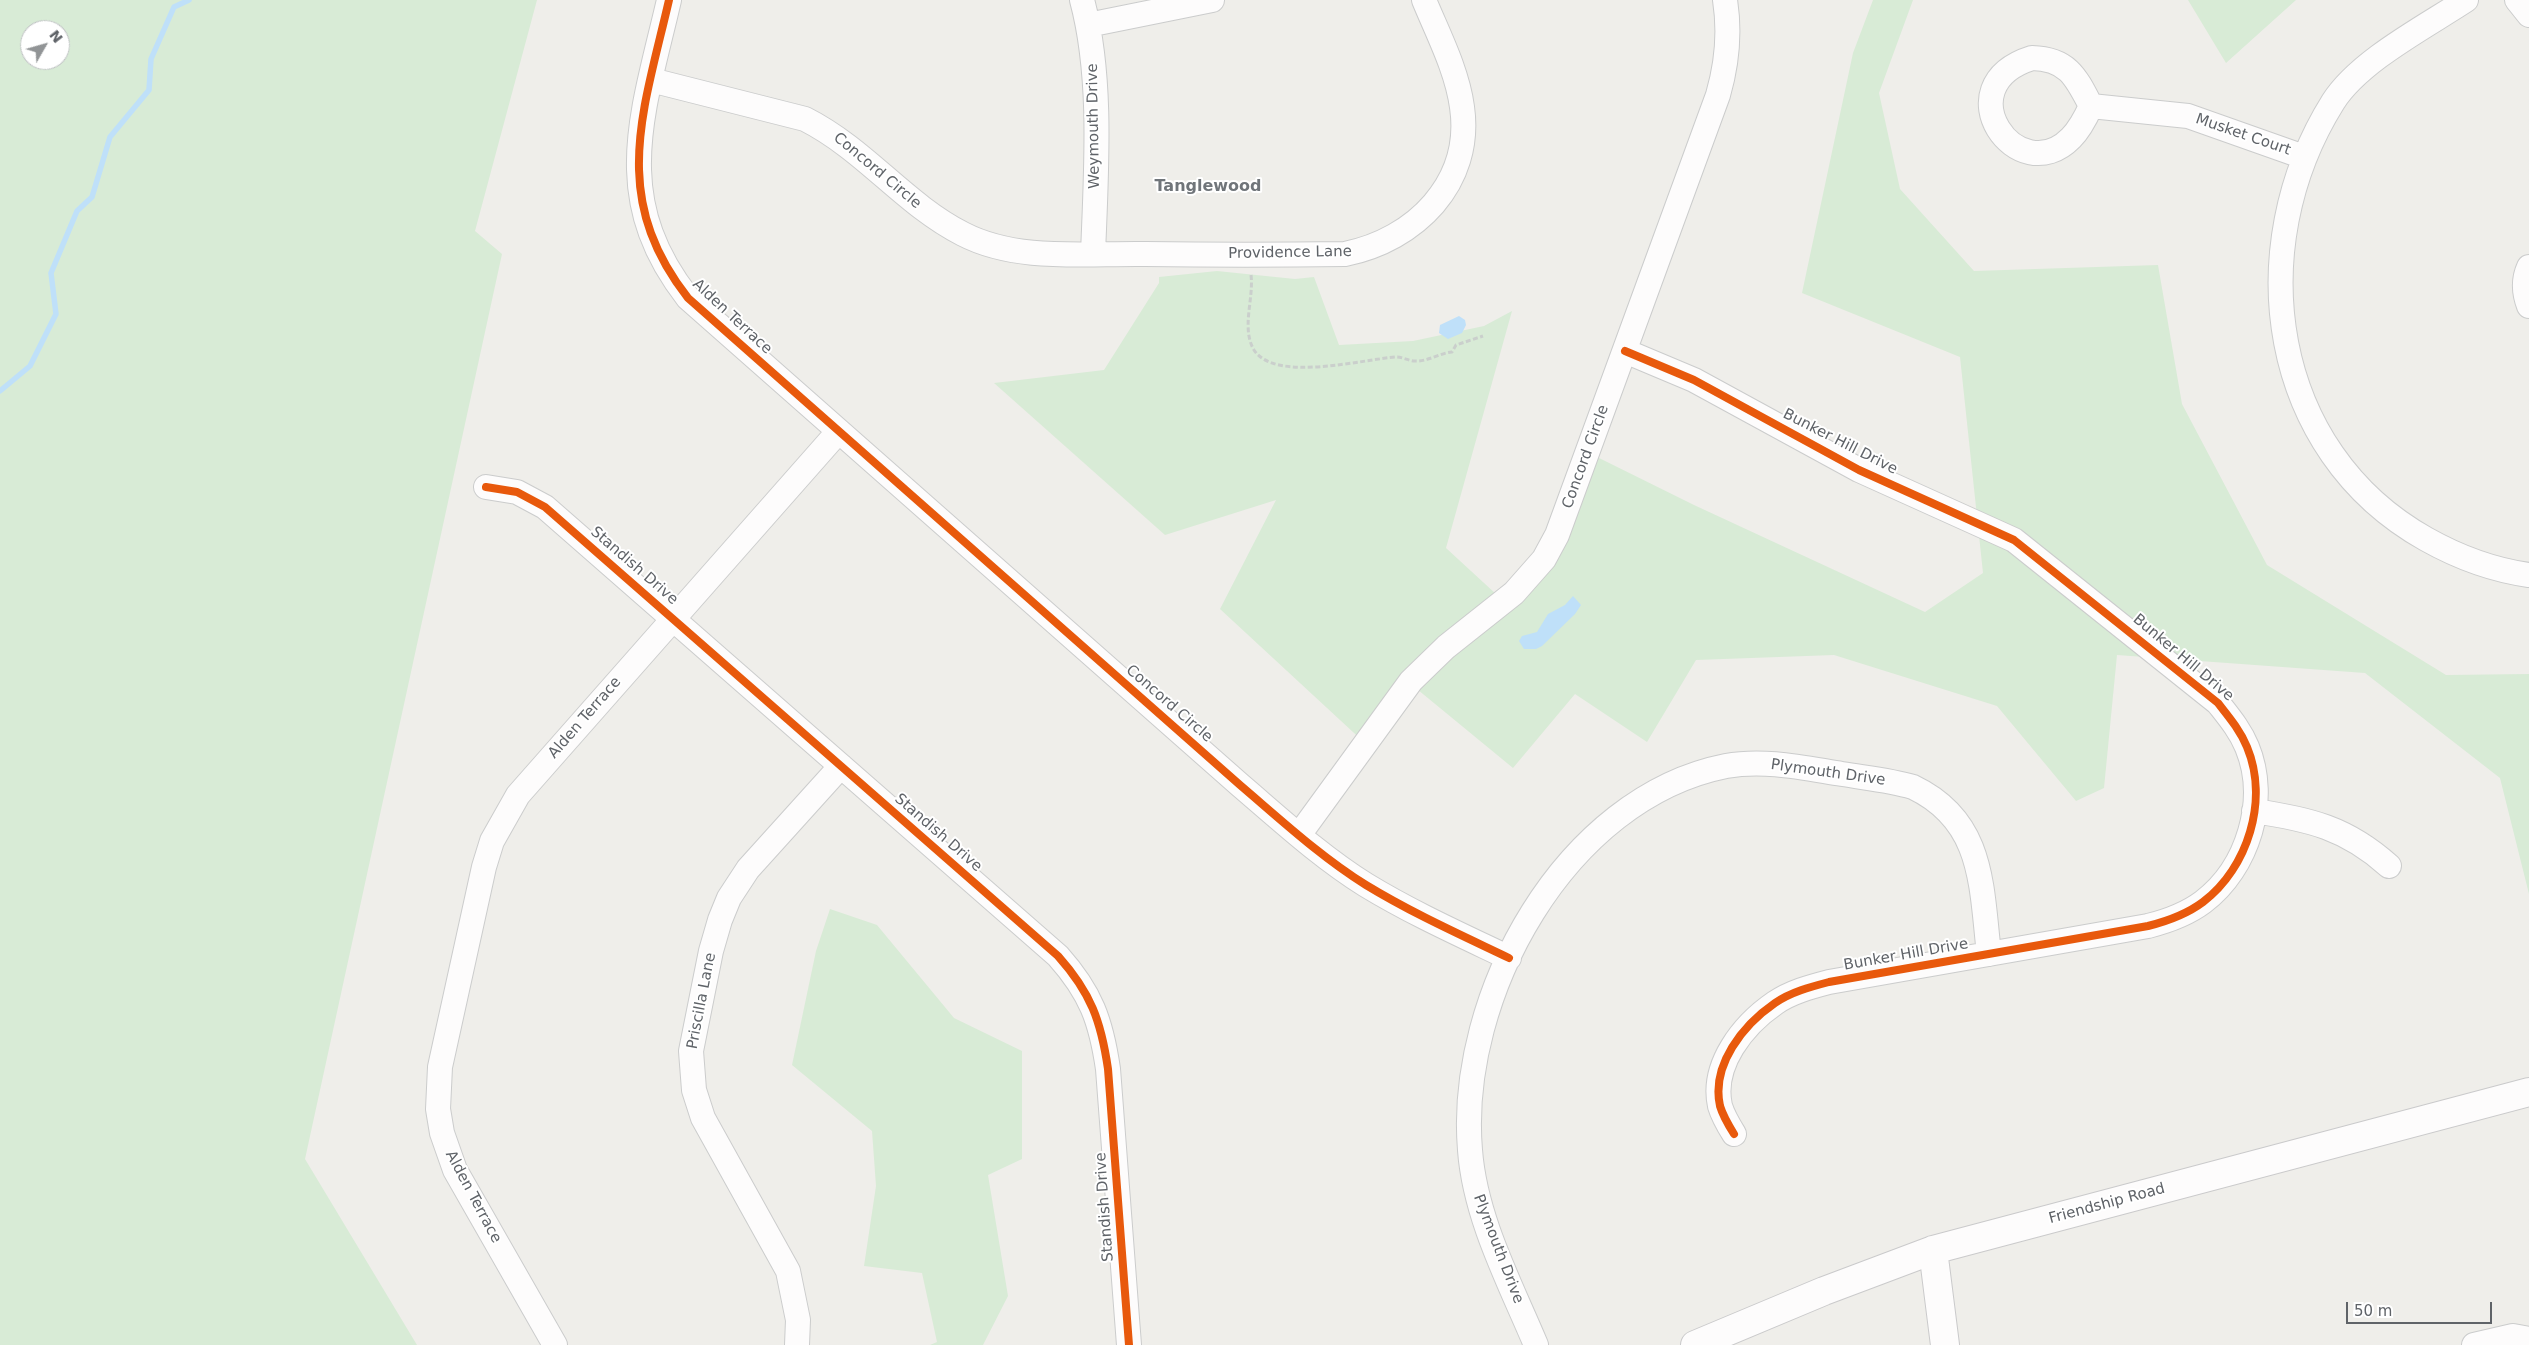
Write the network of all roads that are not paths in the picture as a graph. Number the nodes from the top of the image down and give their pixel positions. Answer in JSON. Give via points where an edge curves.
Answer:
{"nodes":[{"id":1,"x":668,"y":0,"type":"edge"},
{"id":2,"x":1082,"y":0,"type":"edge"},
{"id":3,"x":1212,"y":0,"type":"edge"},
{"id":4,"x":1424,"y":0,"type":"edge"},
{"id":5,"x":1725,"y":0,"type":"edge"},
{"id":6,"x":2466,"y":0,"type":"edge"},
{"id":7,"x":2517,"y":0,"type":"edge"},
{"id":8,"x":2529,"y":15,"type":"edge"},
{"id":9,"x":1088,"y":25,"type":"junction"},
{"id":10,"x":650,"y":80,"type":"junction"},
{"id":11,"x":2092,"y":106,"type":"junction"},
{"id":12,"x":2304,"y":157,"type":"junction"},
{"id":13,"x":1093,"y":254,"type":"junction"},
{"id":14,"x":2529,"y":267,"type":"edge"},
{"id":15,"x":2529,"y":306,"type":"edge"},
{"id":16,"x":1625,"y":351,"type":"junction"},
{"id":17,"x":838,"y":432,"type":"junction"},
{"id":18,"x":486,"y":487,"type":"dead end"},
{"id":19,"x":2529,"y":575,"type":"edge"},
{"id":20,"x":672,"y":618,"type":"junction"},
{"id":21,"x":841,"y":766,"type":"junction"},
{"id":22,"x":2254,"y":812,"type":"junction"},
{"id":23,"x":1299,"y":834,"type":"junction"},
{"id":24,"x":2389,"y":866,"type":"dead end"},
{"id":25,"x":1989,"y":947,"type":"junction"},
{"id":26,"x":1509,"y":958,"type":"junction"},
{"id":27,"x":2529,"y":1092,"type":"edge"},
{"id":28,"x":1734,"y":1134,"type":"dead end"},
{"id":29,"x":1933,"y":1250,"type":"junction"},
{"id":30,"x":2529,"y":1339,"type":"edge"},
{"id":31,"x":555,"y":1345,"type":"edge"},
{"id":32,"x":797,"y":1345,"type":"edge"},
{"id":33,"x":1129,"y":1345,"type":"edge"},
{"id":34,"x":1536,"y":1345,"type":"edge"},
{"id":35,"x":1695,"y":1345,"type":"edge"},
{"id":36,"x":1945,"y":1345,"type":"edge"},
{"id":37,"x":2474,"y":1345,"type":"edge"}],
"edges":[{"from":1,"to":10,"type":"street"},
{"from":2,"to":9,"type":"street","name":"Weymouth Drive"},
{"from":3,"to":9,"type":"street"},
{"from":4,"to":13,"type":"street","name":"Providence Lane","via":[[1456,80],[1462,108],[1462,146],[1440,198],[1406,230],[1378,246],[1345,254]]},
{"from":5,"to":16,"type":"street","name":"Concord Circle","via":[[1728,35],[1723,79]]},
{"from":6,"to":12,"type":"street","via":[[2360,71],[2333,101]]},
{"from":7,"to":8,"type":"street"},
{"from":9,"to":13,"type":"street","name":"Weymouth Drive","via":[[1094,67]]},
{"from":10,"to":13,"type":"street","name":"Concord Circle","via":[[805,119],[854,149],[929,214],[966,236],[1022,252]]},
{"from":10,"to":17,"type":"street","name":"Alden Terrace","via":[[638,173],[643,210],[658,253],[674,280],[704,314]]},
{"from":11,"to":11,"type":"street","via":[[2070,139],[2042,152],[2025,151],[2010,144],[1998,131],[1990,109],[1991,95],[2004,71],[2015,63],[2032,58],[2046,58],[2071,71]]},
{"from":11,"to":12,"type":"street","name":"Musket Court","via":[[2188,116]]},
{"from":12,"to":19,"type":"street","via":[[2283,242],[2280,312],[2294,378],[2320,436],[2357,485],[2410,530],[2446,551],[2478,563]]},
{"from":14,"to":15,"type":"street","via":[[2525,296]]},
{"from":16,"to":22,"type":"street","name":"Bunker Hill Drive","via":[[1694,380],[1859,470],[2000,532],[2030,551],[2218,703],[2234,723],[2251,759],[2256,794]]},
{"from":16,"to":23,"type":"street","name":"Concord Circle","via":[[1557,536],[1544,559],[1514,593],[1446,647],[1411,681]]},
{"from":17,"to":20,"type":"street","name":"Alden Terrace"},
{"from":17,"to":23,"type":"street","name":"Concord Circle"},
{"from":18,"to":20,"type":"street","name":"Standish Drive","via":[[517,492],[545,507]]},
{"from":20,"to":21,"type":"street","name":"Standish Drive"},
{"from":20,"to":31,"type":"street","name":"Alden Terrace","via":[[518,795],[500,823],[484,867],[440,1067],[438,1108],[448,1153]]},
{"from":21,"to":32,"type":"street","name":"Priscilla Lane","via":[[748,870],[729,898],[711,951],[691,1051],[694,1090],[704,1118],[788,1271],[798,1320]]},
{"from":21,"to":33,"type":"street","name":"Standish Drive","via":[[1058,956],[1088,995],[1100,1021],[1108,1068]]},
{"from":22,"to":24,"type":"street","via":[[2288,816],[2328,827],[2369,847]]},
{"from":22,"to":25,"type":"street","name":"Bunker Hill Drive","via":[[2251,829],[2235,867],[2204,901],[2186,913],[2148,926]]},
{"from":23,"to":26,"type":"street","name":"Concord Circle","via":[[1330,861],[1366,884]]},
{"from":25,"to":26,"type":"street","name":"Plymouth Drive","via":[[1976,862],[1968,836],[1948,808],[1932,796],[1900,783],[1775,763],[1746,764],[1688,777],[1648,797],[1611,822],[1576,855],[1548,888]]},
{"from":25,"to":28,"type":"street","name":"Bunker Hill Drive","via":[[1829,982],[1777,1002],[1742,1034],[1723,1064],[1719,1084],[1720,1107]]},
{"from":26,"to":34,"type":"street","name":"Plymouth Drive","via":[[1485,1017],[1474,1062],[1469,1102],[1470,1152],[1485,1223]]},
{"from":27,"to":29,"type":"street","name":"Friendship Road"},
{"from":29,"to":35,"type":"street","name":"Friendship Road"},
{"from":29,"to":36,"type":"street"},
{"from":30,"to":37,"type":"street","via":[[2513,1336]]}]}
